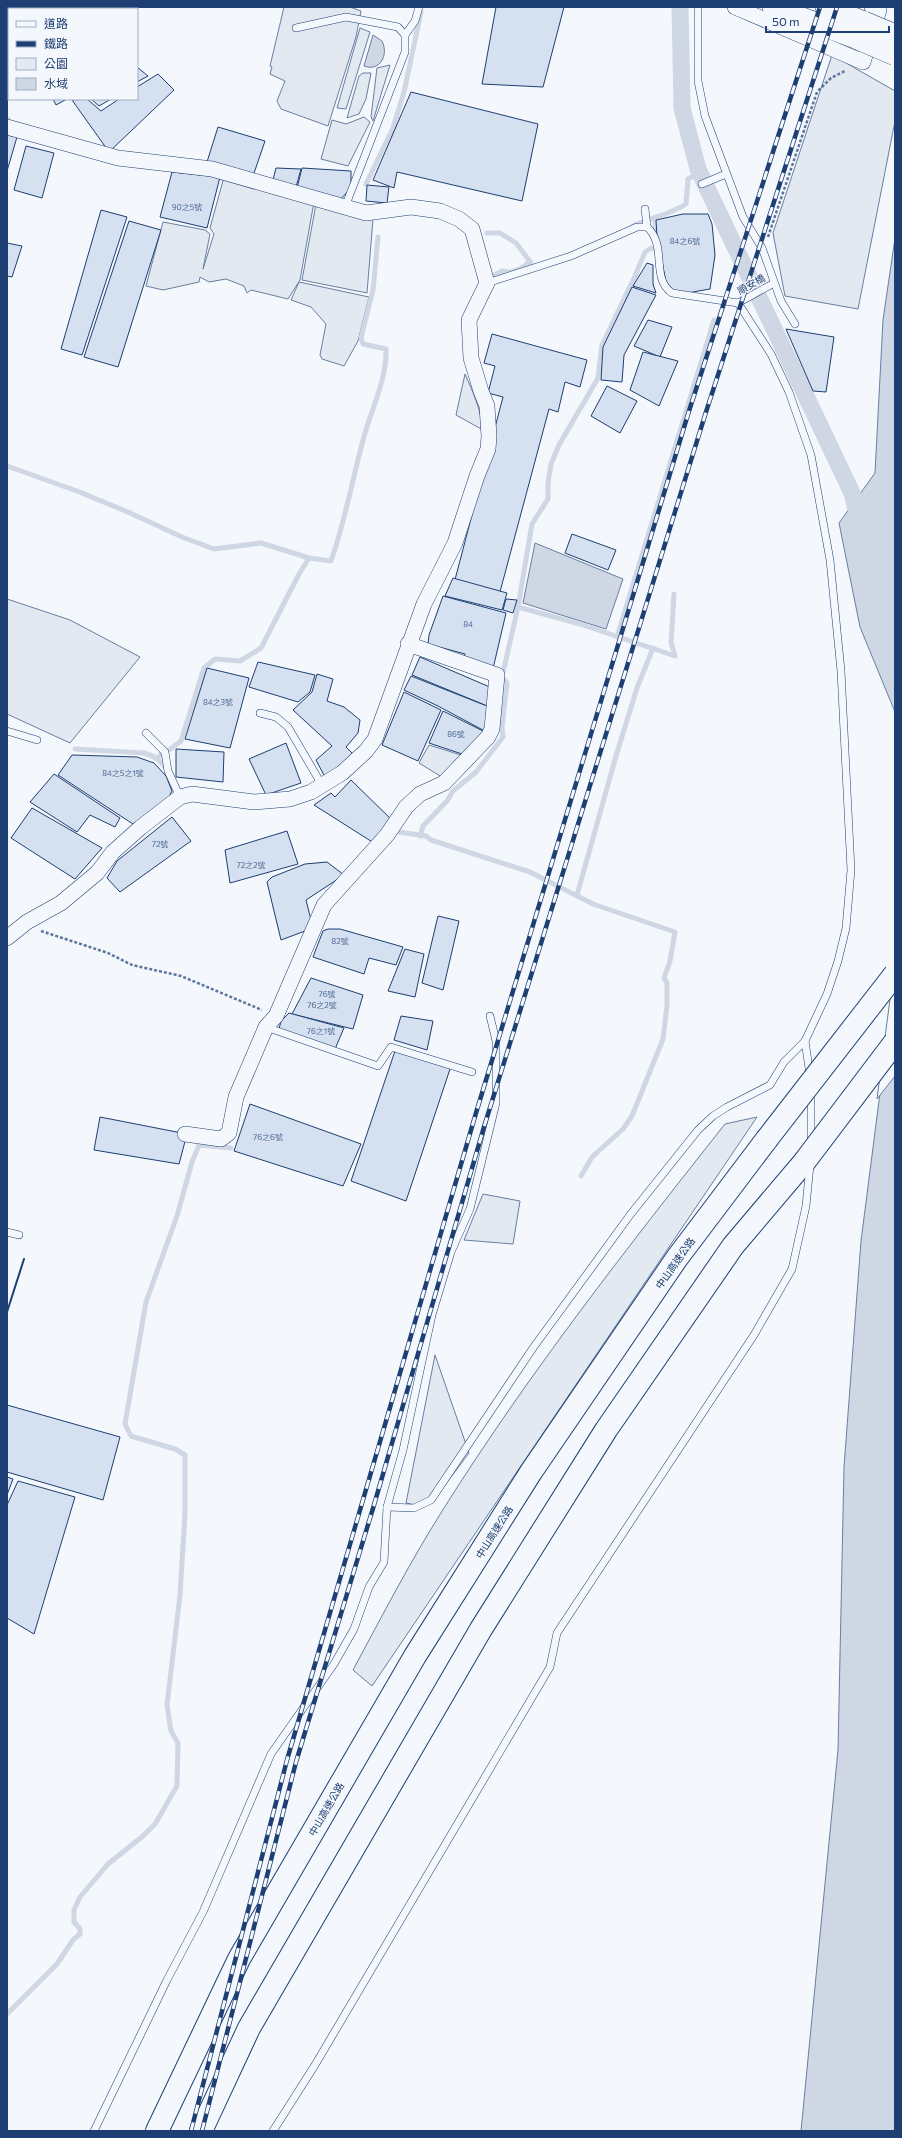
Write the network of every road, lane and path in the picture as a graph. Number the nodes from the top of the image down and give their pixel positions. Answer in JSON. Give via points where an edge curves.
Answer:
{"nodes":[{"id":1,"x":419,"y":7,"type":"edge"},
{"id":2,"x":698,"y":7,"type":"edge"},
{"id":3,"x":735,"y":7,"type":"edge"},
{"id":4,"x":773,"y":7,"type":"edge"},
{"id":5,"x":826,"y":7,"type":"edge"},
{"id":6,"x":865,"y":23,"type":"edge"},
{"id":7,"x":296,"y":28,"type":"dead end"},
{"id":8,"x":405,"y":35,"type":"junction"},
{"id":9,"x":895,"y":35,"type":"edge"},
{"id":10,"x":895,"y":55,"type":"edge"},
{"id":11,"x":862,"y":62,"type":"junction"},
{"id":12,"x":7,"y":127,"type":"edge"},
{"id":13,"x":726,"y":174,"type":"junction"},
{"id":14,"x":702,"y":184,"type":"dead end"},
{"id":15,"x":345,"y":207,"type":"junction"},
{"id":16,"x":645,"y":209,"type":"dead end"},
{"id":17,"x":647,"y":227,"type":"junction"},
{"id":18,"x":762,"y":248,"type":"junction"},
{"id":19,"x":487,"y":283,"type":"junction"},
{"id":20,"x":774,"y":283,"type":"junction"},
{"id":21,"x":738,"y":303,"type":"junction"},
{"id":22,"x":795,"y":324,"type":"dead end"},
{"id":23,"x":408,"y":644,"type":"junction"},
{"id":24,"x":260,"y":712,"type":"dead end"},
{"id":25,"x":7,"y":731,"type":"edge"},
{"id":26,"x":146,"y":733,"type":"dead end"},
{"id":27,"x":37,"y":740,"type":"dead end"},
{"id":28,"x":322,"y":785,"type":"junction"},
{"id":29,"x":180,"y":797,"type":"junction"},
{"id":30,"x":27,"y":922,"type":"junction"},
{"id":31,"x":7,"y":938,"type":"edge"},
{"id":32,"x":895,"y":974,"type":"edge"},
{"id":33,"x":490,"y":1016,"type":"dead end"},
{"id":34,"x":271,"y":1022,"type":"junction"},
{"id":35,"x":805,"y":1041,"type":"junction"},
{"id":36,"x":895,"y":1042,"type":"edge"},
{"id":37,"x":472,"y":1072,"type":"dead end"},
{"id":38,"x":185,"y":1134,"type":"dead end"},
{"id":39,"x":7,"y":1232,"type":"edge"},
{"id":40,"x":19,"y":1235,"type":"dead end"},
{"id":41,"x":387,"y":1508,"type":"junction"},
{"id":42,"x":94,"y":2131,"type":"edge"},
{"id":43,"x":157,"y":2131,"type":"edge"},
{"id":44,"x":201,"y":2131,"type":"edge"},
{"id":45,"x":273,"y":2131,"type":"edge"}],
"edges":[{"from":1,"to":8,"type":"lane","via":[[415,21]]},
{"from":2,"to":13,"type":"lane","via":[[698,81],[705,116]]},
{"from":3,"to":11,"type":"street"},
{"from":4,"to":6,"type":"street"},
{"from":5,"to":6,"type":"street"},
{"from":6,"to":9,"type":"street","bridge":true},
{"from":6,"to":10,"type":"street","bridge":true},
{"from":6,"to":11,"type":"street","via":[[879,10]]},
{"from":7,"to":8,"type":"lane","via":[[346,17],[398,27]]},
{"from":8,"to":15,"type":"lane","via":[[405,52]]},
{"from":11,"to":18,"type":"path","via":[[831,78],[817,92]]},
{"from":12,"to":15,"type":"street","via":[[118,158],[212,169]]},
{"from":13,"to":14,"type":"lane"},
{"from":13,"to":18,"type":"lane","via":[[742,217]]},
{"from":15,"to":19,"type":"street","via":[[366,213],[411,207],[440,211],[459,218],[472,229]]},
{"from":16,"to":17,"type":"lane"},
{"from":17,"to":19,"type":"lane","via":[[637,227],[571,256]]},
{"from":17,"to":21,"type":"lane","via":[[654,233],[659,248],[664,288],[672,293]]},
{"from":18,"to":20,"type":"lane"},
{"from":19,"to":23,"type":"street","via":[[469,320],[471,358],[487,406],[488,449],[455,543],[424,604]]},
{"from":20,"to":21,"type":"lane","name":"順安橋"},
{"from":20,"to":22,"type":"lane"},
{"from":21,"to":35,"type":"lane","via":[[771,354],[789,392],[811,456],[830,560],[841,671],[851,870],[846,928],[827,994]]},
{"from":23,"to":28,"type":"street","via":[[375,739],[342,773]]},
{"from":23,"to":34,"type":"street","via":[[497,675],[492,729],[482,744],[444,783],[420,794],[406,807],[387,835],[324,905]]},
{"from":24,"to":28,"type":"lane","via":[[276,717],[288,727]]},
{"from":25,"to":27,"type":"lane"},
{"from":26,"to":29,"type":"lane","via":[[165,752],[168,771]]},
{"from":28,"to":29,"type":"street","via":[[311,792],[290,799],[254,802],[192,794]]},
{"from":29,"to":30,"type":"street","via":[[113,852],[97,873],[61,903]]},
{"from":30,"to":31,"type":"street"},
{"from":30,"to":34,"type":"path","via":[[40,931],[108,953],[132,965],[181,976]]},
{"from":32,"to":43,"type":"highway","name":"中山高速公路","bridge":true,"via":[[677,1258],[531,1472],[415,1656],[239,1959]]},
{"from":33,"to":41,"type":"lane","via":[[496,1042],[496,1103],[470,1210],[451,1252],[432,1315],[403,1450]]},
{"from":34,"to":37,"type":"lane","via":[[378,1066],[391,1047]]},
{"from":34,"to":38,"type":"street","via":[[236,1097],[229,1133],[221,1139]]},
{"from":35,"to":41,"type":"lane","via":[[784,1062],[770,1085],[727,1107],[698,1130],[630,1215],[533,1348],[431,1500],[414,1508]]},
{"from":35,"to":45,"type":"lane","via":[[810,1076],[812,1142],[806,1206],[792,1270],[754,1335],[557,1633],[550,1667],[316,2065]]},
{"from":36,"to":44,"type":"highway","bridge":true,"via":[[805,1161],[733,1246],[606,1430],[485,1622],[250,2028]]},
{"from":39,"to":40,"type":"lane"},
{"from":41,"to":42,"type":"lane","via":[[384,1562],[369,1587],[354,1628],[334,1664],[271,1754],[203,1912]]}]}
